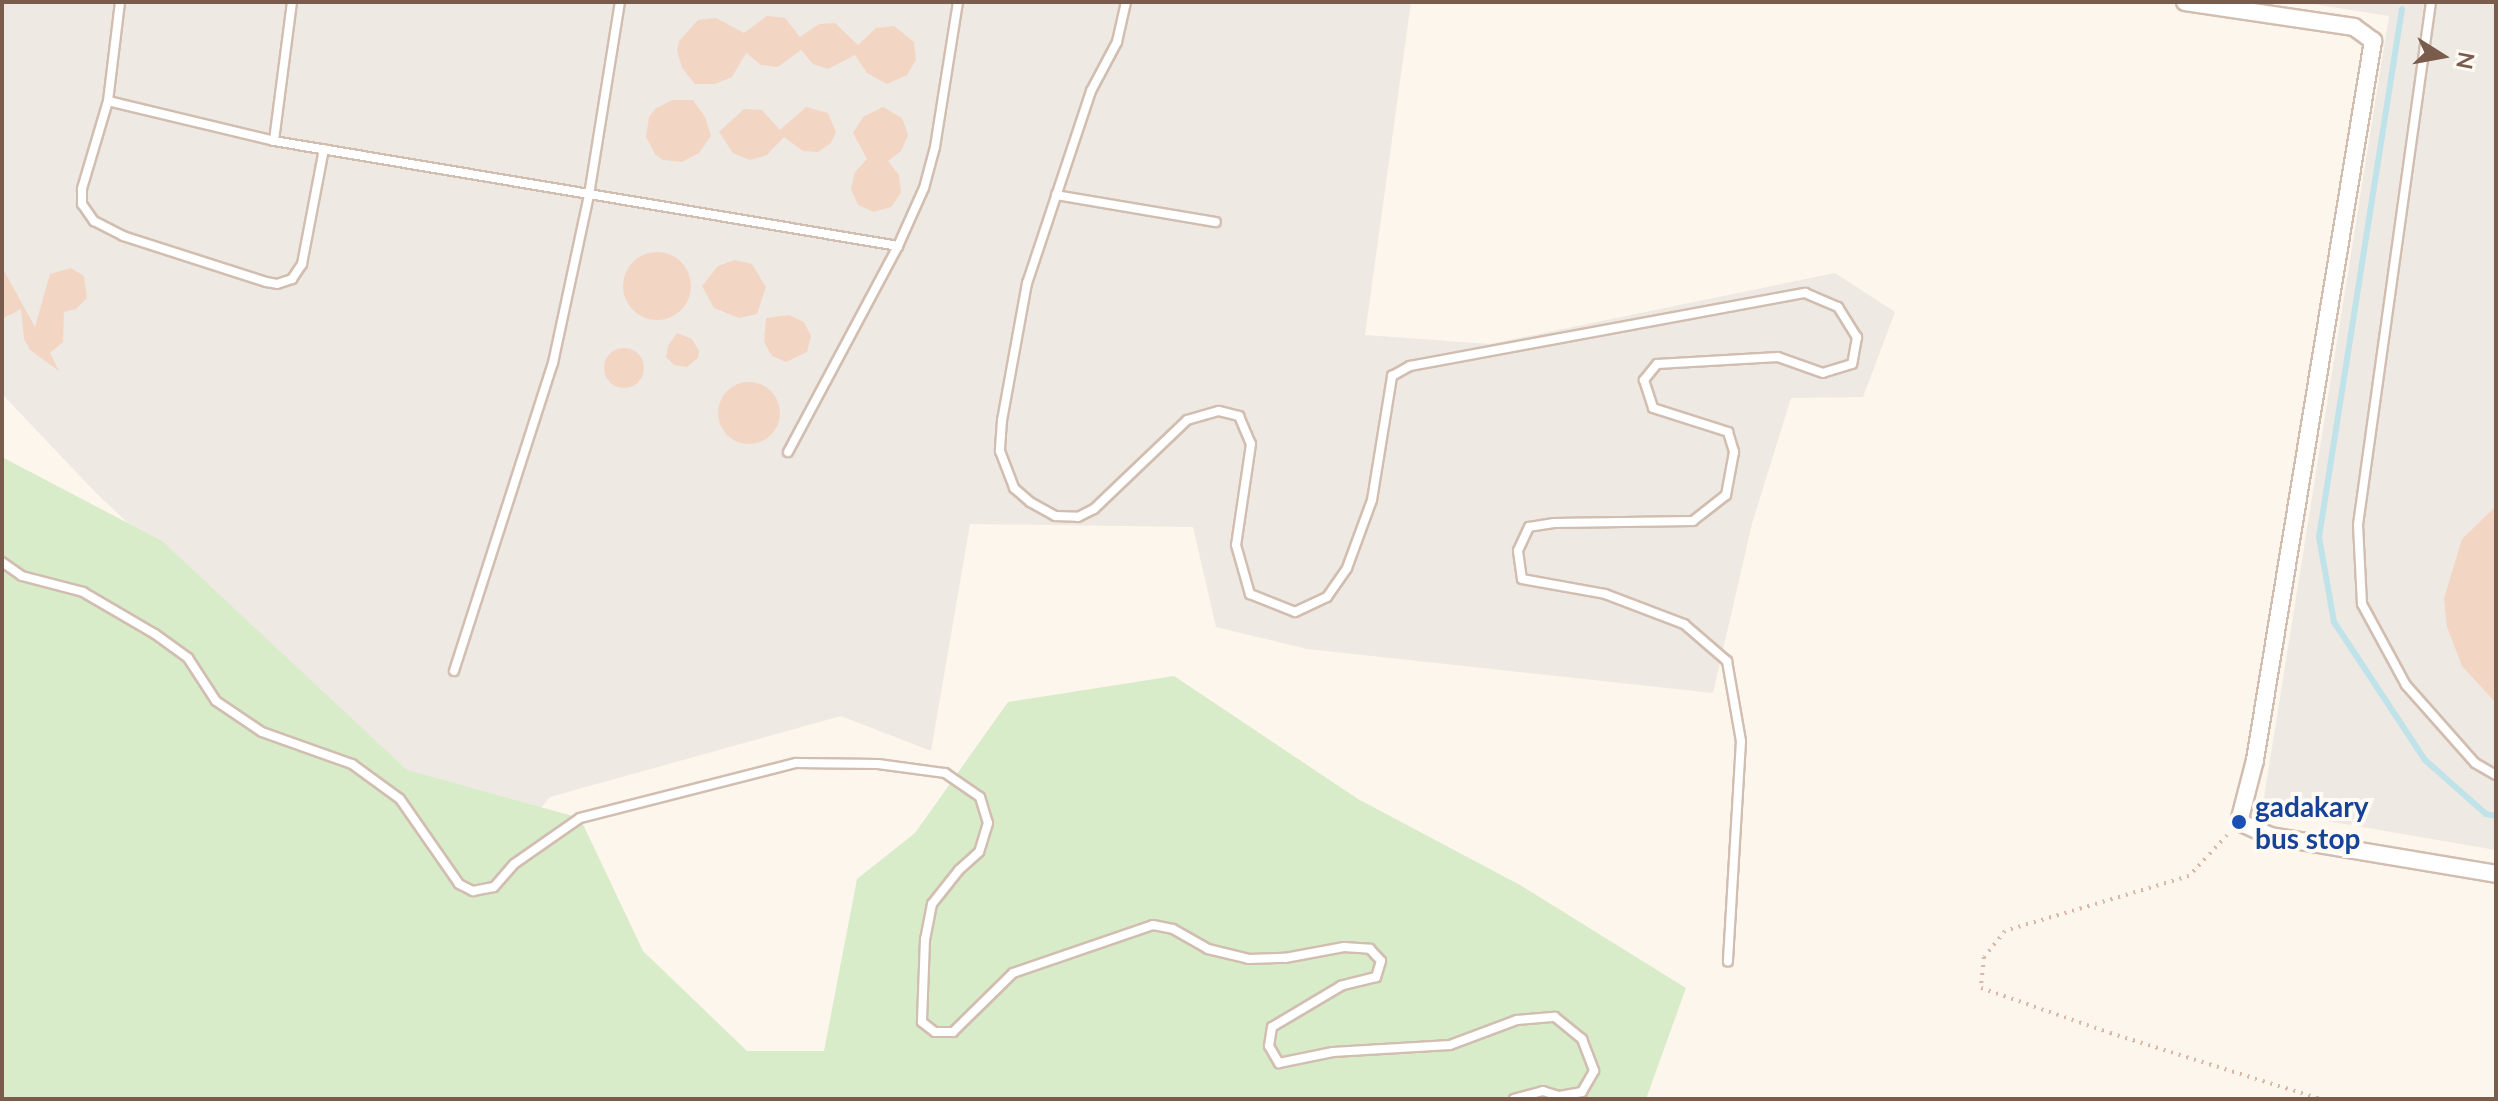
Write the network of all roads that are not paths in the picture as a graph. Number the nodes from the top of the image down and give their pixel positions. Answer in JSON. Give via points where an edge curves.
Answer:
{"nodes":[{"id":1,"x":120,"y":2,"type":"edge"},
{"id":2,"x":292,"y":2,"type":"edge"},
{"id":3,"x":620,"y":2,"type":"edge"},
{"id":4,"x":958,"y":2,"type":"edge"},
{"id":5,"x":1126,"y":2,"type":"edge"},
{"id":6,"x":2185,"y":2,"type":"edge"},
{"id":7,"x":2431,"y":2,"type":"edge"},
{"id":8,"x":108,"y":101,"type":"junction"},
{"id":9,"x":274,"y":141,"type":"junction"},
{"id":10,"x":324,"y":149,"type":"junction"},
{"id":11,"x":589,"y":195,"type":"junction"},
{"id":12,"x":1056,"y":195,"type":"junction"},
{"id":13,"x":1216,"y":222,"type":"dead end"},
{"id":14,"x":898,"y":246,"type":"junction"},
{"id":15,"x":788,"y":452,"type":"dead end"},
{"id":16,"x":2,"y":562,"type":"edge"},
{"id":17,"x":454,"y":671,"type":"dead end"},
{"id":18,"x":2496,"y":775,"type":"edge"},
{"id":19,"x":2496,"y":874,"type":"edge"},
{"id":20,"x":1728,"y":962,"type":"dead end"},
{"id":21,"x":1514,"y":1099,"type":"edge"}],
"edges":[{"from":1,"to":8,"type":"lane"},
{"from":2,"to":9,"type":"lane"},
{"from":3,"to":11,"type":"lane"},
{"from":4,"to":14,"type":"lane","via":[[935,147],[924,188]]},
{"from":5,"to":12,"type":"lane","via":[[1117,42],[1091,91]]},
{"from":6,"to":19,"type":"street","via":[[2354,27],[2373,41],[2255,760],[2239,822],[2270,836]]},
{"from":7,"to":18,"type":"lane","via":[[2358,525],[2362,604],[2406,685],[2475,763]]},
{"from":8,"to":9,"type":"lane"},
{"from":8,"to":10,"type":"lane","via":[[82,189],[82,204],[94,221],[123,236],[266,282],[292,279],[302,264]]},
{"from":9,"to":10,"type":"lane"},
{"from":10,"to":11,"type":"lane"},
{"from":11,"to":14,"type":"lane"},
{"from":11,"to":17,"type":"lane","via":[[553,363]]},
{"from":12,"to":13,"type":"lane"},
{"from":12,"to":20,"type":"lane","via":[[1027,283],[1002,420],[1000,451],[1014,488],[1055,516],[1078,517],[1094,509],[1187,420],[1219,411],[1239,416],[1251,444],[1236,545],[1250,594],[1295,612],[1327,597],[1347,568],[1372,500],[1392,376],[1410,366],[1805,293],[1838,307],[1857,337],[1852,364],[1823,373],[1778,357],[1657,364],[1644,380],[1653,408],[1728,432],[1734,452],[1726,495],[1693,521],[1529,527],[1518,551],[1522,579],[1605,594],[1684,624],[1727,661],[1741,741]]},
{"from":14,"to":15,"type":"lane"},
{"from":16,"to":21,"type":"lane","via":[[22,576],[83,592],[155,634],[188,658],[216,701],[262,732],[352,764],[400,799],[459,884],[473,891],[494,887],[514,864],[580,818],[796,763],[878,764],[945,773],[980,797],[988,823],[979,852],[932,904],[925,939],[922,1022],[935,1032],[953,1032],[1013,973],[1153,925],[1173,929],[1208,949],[1249,959],[1344,947],[1370,949],[1381,961],[1376,977],[1341,986],[1272,1027],[1269,1046],[1279,1063],[1333,1052],[1450,1045],[1517,1020],[1555,1017],[1582,1039],[1594,1071],[1582,1092],[1559,1096],[1543,1091]]}]}
